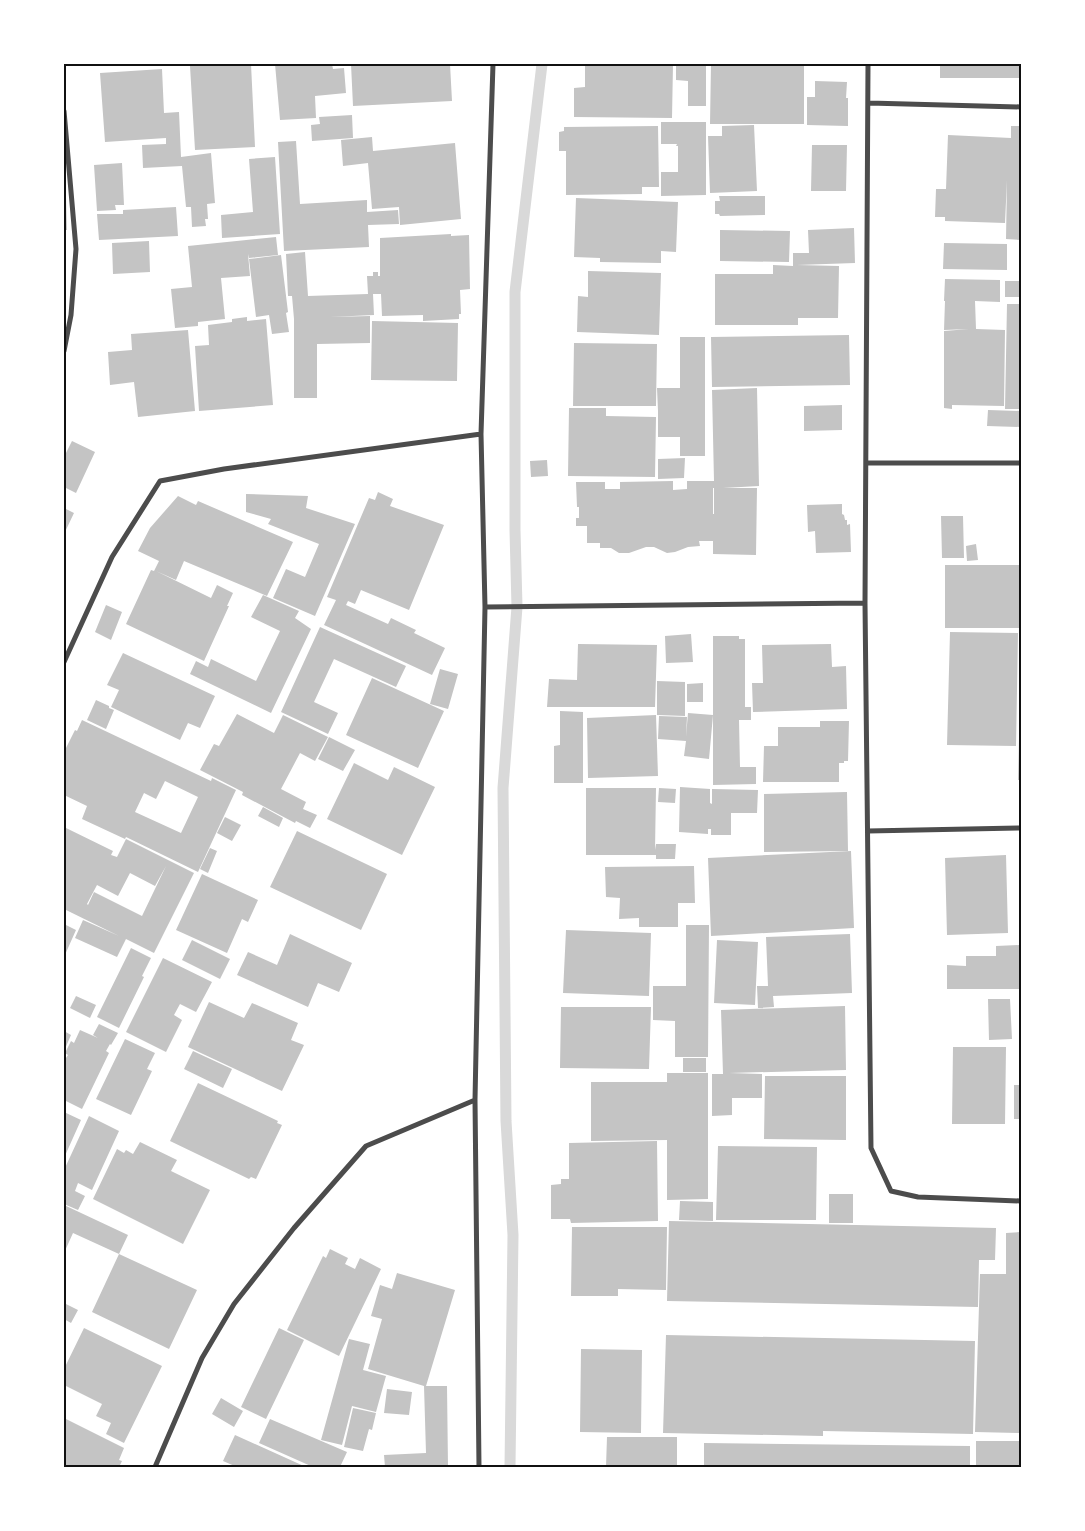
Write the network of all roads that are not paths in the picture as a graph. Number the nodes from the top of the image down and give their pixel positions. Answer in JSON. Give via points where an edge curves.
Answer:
{"nodes":[{"id":1,"x":493,"y":64,"type":"edge"},
{"id":2,"x":868,"y":64,"type":"edge"},
{"id":3,"x":868,"y":103,"type":"junction"},
{"id":4,"x":1021,"y":107,"type":"edge"},
{"id":5,"x":64,"y":111,"type":"edge"},
{"id":6,"x":64,"y":351,"type":"edge"},
{"id":7,"x":481,"y":434,"type":"junction"},
{"id":8,"x":866,"y":463,"type":"junction"},
{"id":9,"x":1021,"y":463,"type":"edge"},
{"id":10,"x":865,"y":604,"type":"junction"},
{"id":11,"x":484,"y":607,"type":"junction"},
{"id":12,"x":64,"y":662,"type":"edge"},
{"id":13,"x":1021,"y":828,"type":"edge"},
{"id":14,"x":868,"y":831,"type":"junction"},
{"id":15,"x":475,"y":1100,"type":"junction"},
{"id":16,"x":1021,"y":1201,"type":"edge"},
{"id":17,"x":154,"y":1467,"type":"edge"},
{"id":18,"x":479,"y":1467,"type":"edge"}],
"edges":[{"from":1,"to":7,"type":"street"},
{"from":2,"to":3,"type":"street"},
{"from":3,"to":4,"type":"street"},
{"from":3,"to":8,"type":"street"},
{"from":5,"to":6,"type":"street","via":[[76,249],[71,315]]},
{"from":7,"to":11,"type":"street"},
{"from":7,"to":12,"type":"street","via":[[224,469],[160,481],[112,557]]},
{"from":8,"to":9,"type":"street"},
{"from":8,"to":10,"type":"street"},
{"from":10,"to":11,"type":"street"},
{"from":10,"to":14,"type":"street"},
{"from":11,"to":15,"type":"street"},
{"from":13,"to":14,"type":"street"},
{"from":14,"to":16,"type":"street","via":[[871,1148],[890,1191],[918,1197]]},
{"from":15,"to":17,"type":"street","via":[[366,1146],[301,1220],[229,1311],[202,1358]]},
{"from":15,"to":18,"type":"street"}]}
